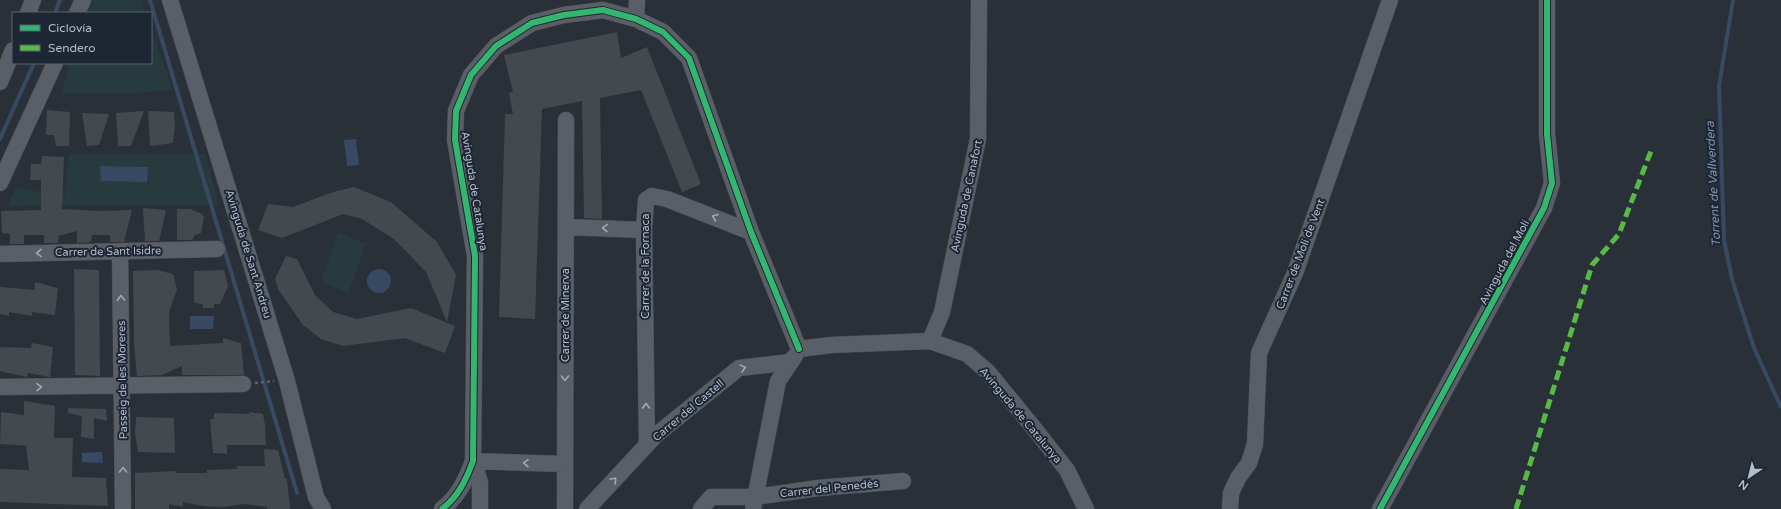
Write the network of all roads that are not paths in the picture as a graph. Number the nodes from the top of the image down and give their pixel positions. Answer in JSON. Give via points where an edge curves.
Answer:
{"nodes":[{"id":1,"x":33,"y":0,"type":"edge"},
{"id":2,"x":83,"y":0,"type":"edge"},
{"id":3,"x":637,"y":0,"type":"edge"},
{"id":4,"x":979,"y":0,"type":"edge"},
{"id":5,"x":1390,"y":0,"type":"edge"},
{"id":6,"x":1547,"y":0,"type":"edge"},
{"id":7,"x":175,"y":1,"type":"edge"},
{"id":8,"x":28,"y":12,"type":"edge"},
{"id":9,"x":77,"y":12,"type":"edge"},
{"id":10,"x":636,"y":19,"type":"junction"},
{"id":11,"x":12,"y":52,"type":"edge"},
{"id":12,"x":54,"y":64,"type":"edge"},
{"id":13,"x":0,"y":82,"type":"edge"},
{"id":14,"x":566,"y":120,"type":"dead end"},
{"id":15,"x":0,"y":183,"type":"edge"},
{"id":16,"x":566,"y":227,"type":"junction"},
{"id":17,"x":644,"y":230,"type":"junction"},
{"id":18,"x":751,"y":232,"type":"junction"},
{"id":19,"x":217,"y":249,"type":"dead end"},
{"id":20,"x":120,"y":251,"type":"junction"},
{"id":21,"x":0,"y":254,"type":"edge"},
{"id":22,"x":930,"y":341,"type":"junction"},
{"id":23,"x":795,"y":356,"type":"junction"},
{"id":24,"x":243,"y":384,"type":"road end"},
{"id":25,"x":123,"y":385,"type":"junction"},
{"id":26,"x":0,"y":387,"type":"edge"},
{"id":27,"x":647,"y":445,"type":"junction"},
{"id":28,"x":473,"y":461,"type":"junction"},
{"id":29,"x":565,"y":464,"type":"junction"},
{"id":30,"x":902,"y":481,"type":"dead end"},
{"id":31,"x":754,"y":503,"type":"edge"},
{"id":32,"x":123,"y":509,"type":"edge"},
{"id":33,"x":323,"y":509,"type":"edge"},
{"id":34,"x":442,"y":509,"type":"edge"},
{"id":35,"x":480,"y":509,"type":"edge"},
{"id":36,"x":565,"y":509,"type":"edge"},
{"id":37,"x":587,"y":509,"type":"edge"},
{"id":38,"x":701,"y":509,"type":"edge"},
{"id":39,"x":1086,"y":509,"type":"edge"},
{"id":40,"x":1230,"y":509,"type":"edge"},
{"id":41,"x":1380,"y":509,"type":"edge"}],
"edges":[{"from":1,"to":8,"type":"street"},
{"from":2,"to":9,"type":"street"},
{"from":3,"to":10,"type":"street"},
{"from":4,"to":22,"type":"street","name":"Avinguda de Canafort","via":[[978,139],[942,312]]},
{"from":5,"to":40,"type":"street","name":"Carrer de Molí de Vent","via":[[1295,273],[1259,353],[1255,444],[1249,463],[1231,493]]},
{"from":6,"to":41,"type":"street","name":"Avinguda del Molí","via":[[1547,134],[1552,184],[1544,208]]},
{"from":7,"to":33,"type":"street","name":"Avinguda de Sant Andreu","via":[[287,380],[316,497]]},
{"from":10,"to":18,"type":"street","name":"Avinguda de Catalunya","via":[[663,32],[689,58]]},
{"from":10,"to":28,"type":"street","name":"Avinguda de Catalunya","via":[[603,10],[564,15],[532,23],[496,46],[470,75],[456,111],[455,140],[475,256]]},
{"from":11,"to":13,"type":"street"},
{"from":12,"to":15,"type":"street"},
{"from":14,"to":16,"type":"street","name":"Carrer de Minerva"},
{"from":17,"to":16,"type":"street","one_way":true},
{"from":16,"to":29,"type":"street","name":"Carrer de Minerva","one_way":true},
{"from":18,"to":17,"type":"street","name":"Carrer de la Fornaca","one_way":true,"via":[[667,199],[652,196],[646,200]]},
{"from":27,"to":17,"type":"street","name":"Carrer de la Fornaca","one_way":true},
{"from":18,"to":23,"type":"street","name":"Avinguda de Catalunya"},
{"from":19,"to":20,"type":"street","name":"Carrer de Sant Isidre"},
{"from":20,"to":21,"type":"street","name":"Carrer de Sant Isidre","one_way":true},
{"from":25,"to":20,"type":"street","name":"Passeig de les Moreres","one_way":true},
{"from":22,"to":23,"type":"street","name":"Avinguda de Catalunya","via":[[831,345]]},
{"from":22,"to":39,"type":"street","name":"Avinguda de Catalunya","via":[[967,354],[988,372],[1067,470]]},
{"from":27,"to":23,"type":"street","name":"Carrer del Castell","one_way":true,"via":[[656,434],[739,368]]},
{"from":23,"to":31,"type":"street","via":[[778,381]]},
{"from":24,"to":25,"type":"street"},
{"from":26,"to":25,"type":"street","one_way":true},
{"from":32,"to":25,"type":"street","name":"Passeig de les Moreres","one_way":true},
{"from":37,"to":27,"type":"street","name":"Carrer del Castell","one_way":true},
{"from":29,"to":28,"type":"street","one_way":true},
{"from":28,"to":34,"type":"street","name":"Avinguda de Catalunya","via":[[464,484],[450,503]]},
{"from":28,"to":35,"type":"street","via":[[480,482]]},
{"from":29,"to":36,"type":"street","name":"Carrer de Minerva"},
{"from":30,"to":31,"type":"street","name":"Carrer del Penedès","via":[[818,488]]},
{"from":31,"to":38,"type":"street","name":"Carrer del Penedès","via":[[711,497]]}]}
